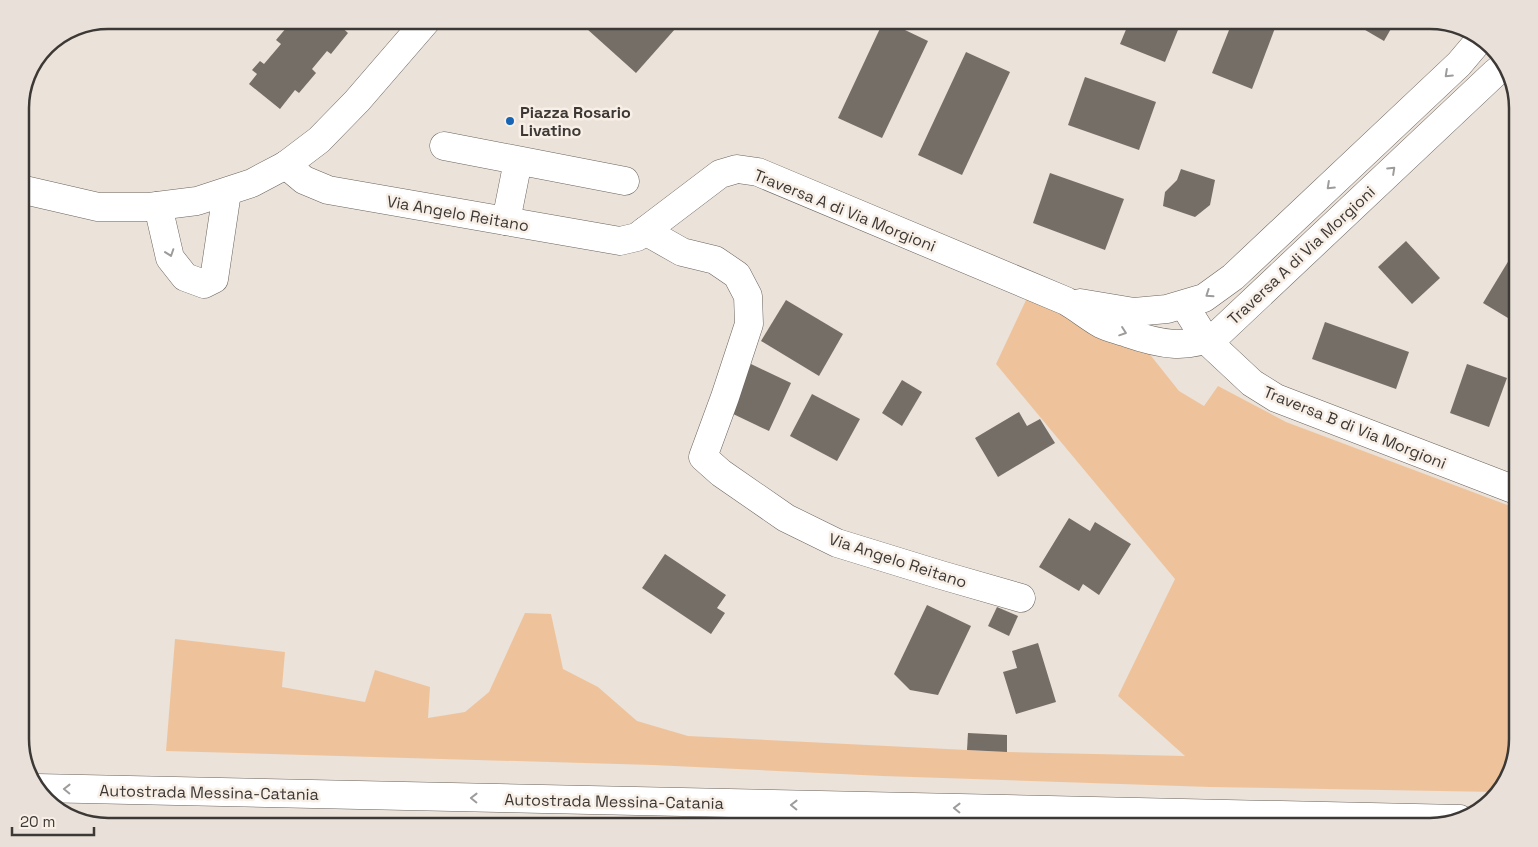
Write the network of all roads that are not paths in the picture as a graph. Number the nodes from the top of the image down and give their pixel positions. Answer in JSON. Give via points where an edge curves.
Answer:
{"nodes":[{"id":1,"x":419,"y":29,"type":"edge"},
{"id":2,"x":1476,"y":44,"type":"edge"},
{"id":3,"x":1499,"y":70,"type":"edge"},
{"id":4,"x":444,"y":146,"type":"dead end"},
{"id":5,"x":518,"y":161,"type":"junction"},
{"id":6,"x":286,"y":165,"type":"junction"},
{"id":7,"x":625,"y":181,"type":"dead end"},
{"id":8,"x":29,"y":191,"type":"edge"},
{"id":9,"x":227,"y":192,"type":"junction"},
{"id":10,"x":158,"y":206,"type":"junction"},
{"id":11,"x":506,"y":221,"type":"junction"},
{"id":12,"x":641,"y":234,"type":"junction"},
{"id":13,"x":1233,"y":277,"type":"junction"},
{"id":14,"x":1260,"y":294,"type":"junction"},
{"id":15,"x":1066,"y":300,"type":"junction"},
{"id":16,"x":1184,"y":305,"type":"junction"},
{"id":17,"x":1206,"y":340,"type":"junction"},
{"id":18,"x":1509,"y":488,"type":"edge"},
{"id":19,"x":1021,"y":598,"type":"dead end"},
{"id":20,"x":46,"y":788,"type":"edge"},
{"id":21,"x":1414,"y":818,"type":"edge"}],
"edges":[{"from":1,"to":6,"type":"main road","via":[[319,140]]},
{"from":2,"to":13,"type":"main road","name":"Traversa A di Via Morgioni","one_way":true,"via":[[1459,64]]},
{"from":14,"to":3,"type":"main road","name":"Traversa A di Via Morgioni","one_way":true},
{"from":4,"to":5,"type":"main road"},
{"from":5,"to":7,"type":"main road"},
{"from":5,"to":11,"type":"main road"},
{"from":6,"to":9,"type":"main road"},
{"from":6,"to":11,"type":"main road","name":"Via Angelo Reitano","via":[[304,180],[328,190]]},
{"from":8,"to":10,"type":"main road","via":[[98,207]]},
{"from":9,"to":10,"type":"main road","via":[[197,201]]},
{"from":10,"to":9,"type":"main road","one_way":true,"via":[[170,258],[185,277],[204,284],[214,279]]},
{"from":11,"to":12,"type":"main road","name":"Via Angelo Reitano","via":[[620,241]]},
{"from":12,"to":15,"type":"main road","name":"Traversa A di Via Morgioni","via":[[720,174],[737,169],[758,172]]},
{"from":12,"to":19,"type":"main road","name":"Via Angelo Reitano","via":[[682,252],[715,260],[737,275],[748,296],[749,324],[703,457],[720,473],[786,518],[837,543]]},
{"from":13,"to":14,"type":"main road","via":[[1246,290]]},
{"from":13,"to":16,"type":"main road","name":"Traversa A di Via Morgioni","one_way":true,"via":[[1204,298]]},
{"from":14,"to":17,"type":"main road","name":"Traversa A di Via Morgioni","via":[[1217,335]]},
{"from":15,"to":16,"type":"main road","name":"Traversa A di Via Morgioni","via":[[1134,312]]},
{"from":15,"to":17,"type":"main road","name":"Traversa A di Via Morgioni","one_way":true,"via":[[1103,325],[1145,340],[1176,345]]},
{"from":16,"to":17,"type":"main road","name":"Traversa B di Via Morgioni"},
{"from":17,"to":18,"type":"main road","name":"Traversa B di Via Morgioni","via":[[1252,383],[1276,398]]},
{"from":21,"to":20,"type":"main road","name":"Autostrada Messina-Catania","one_way":true}]}
